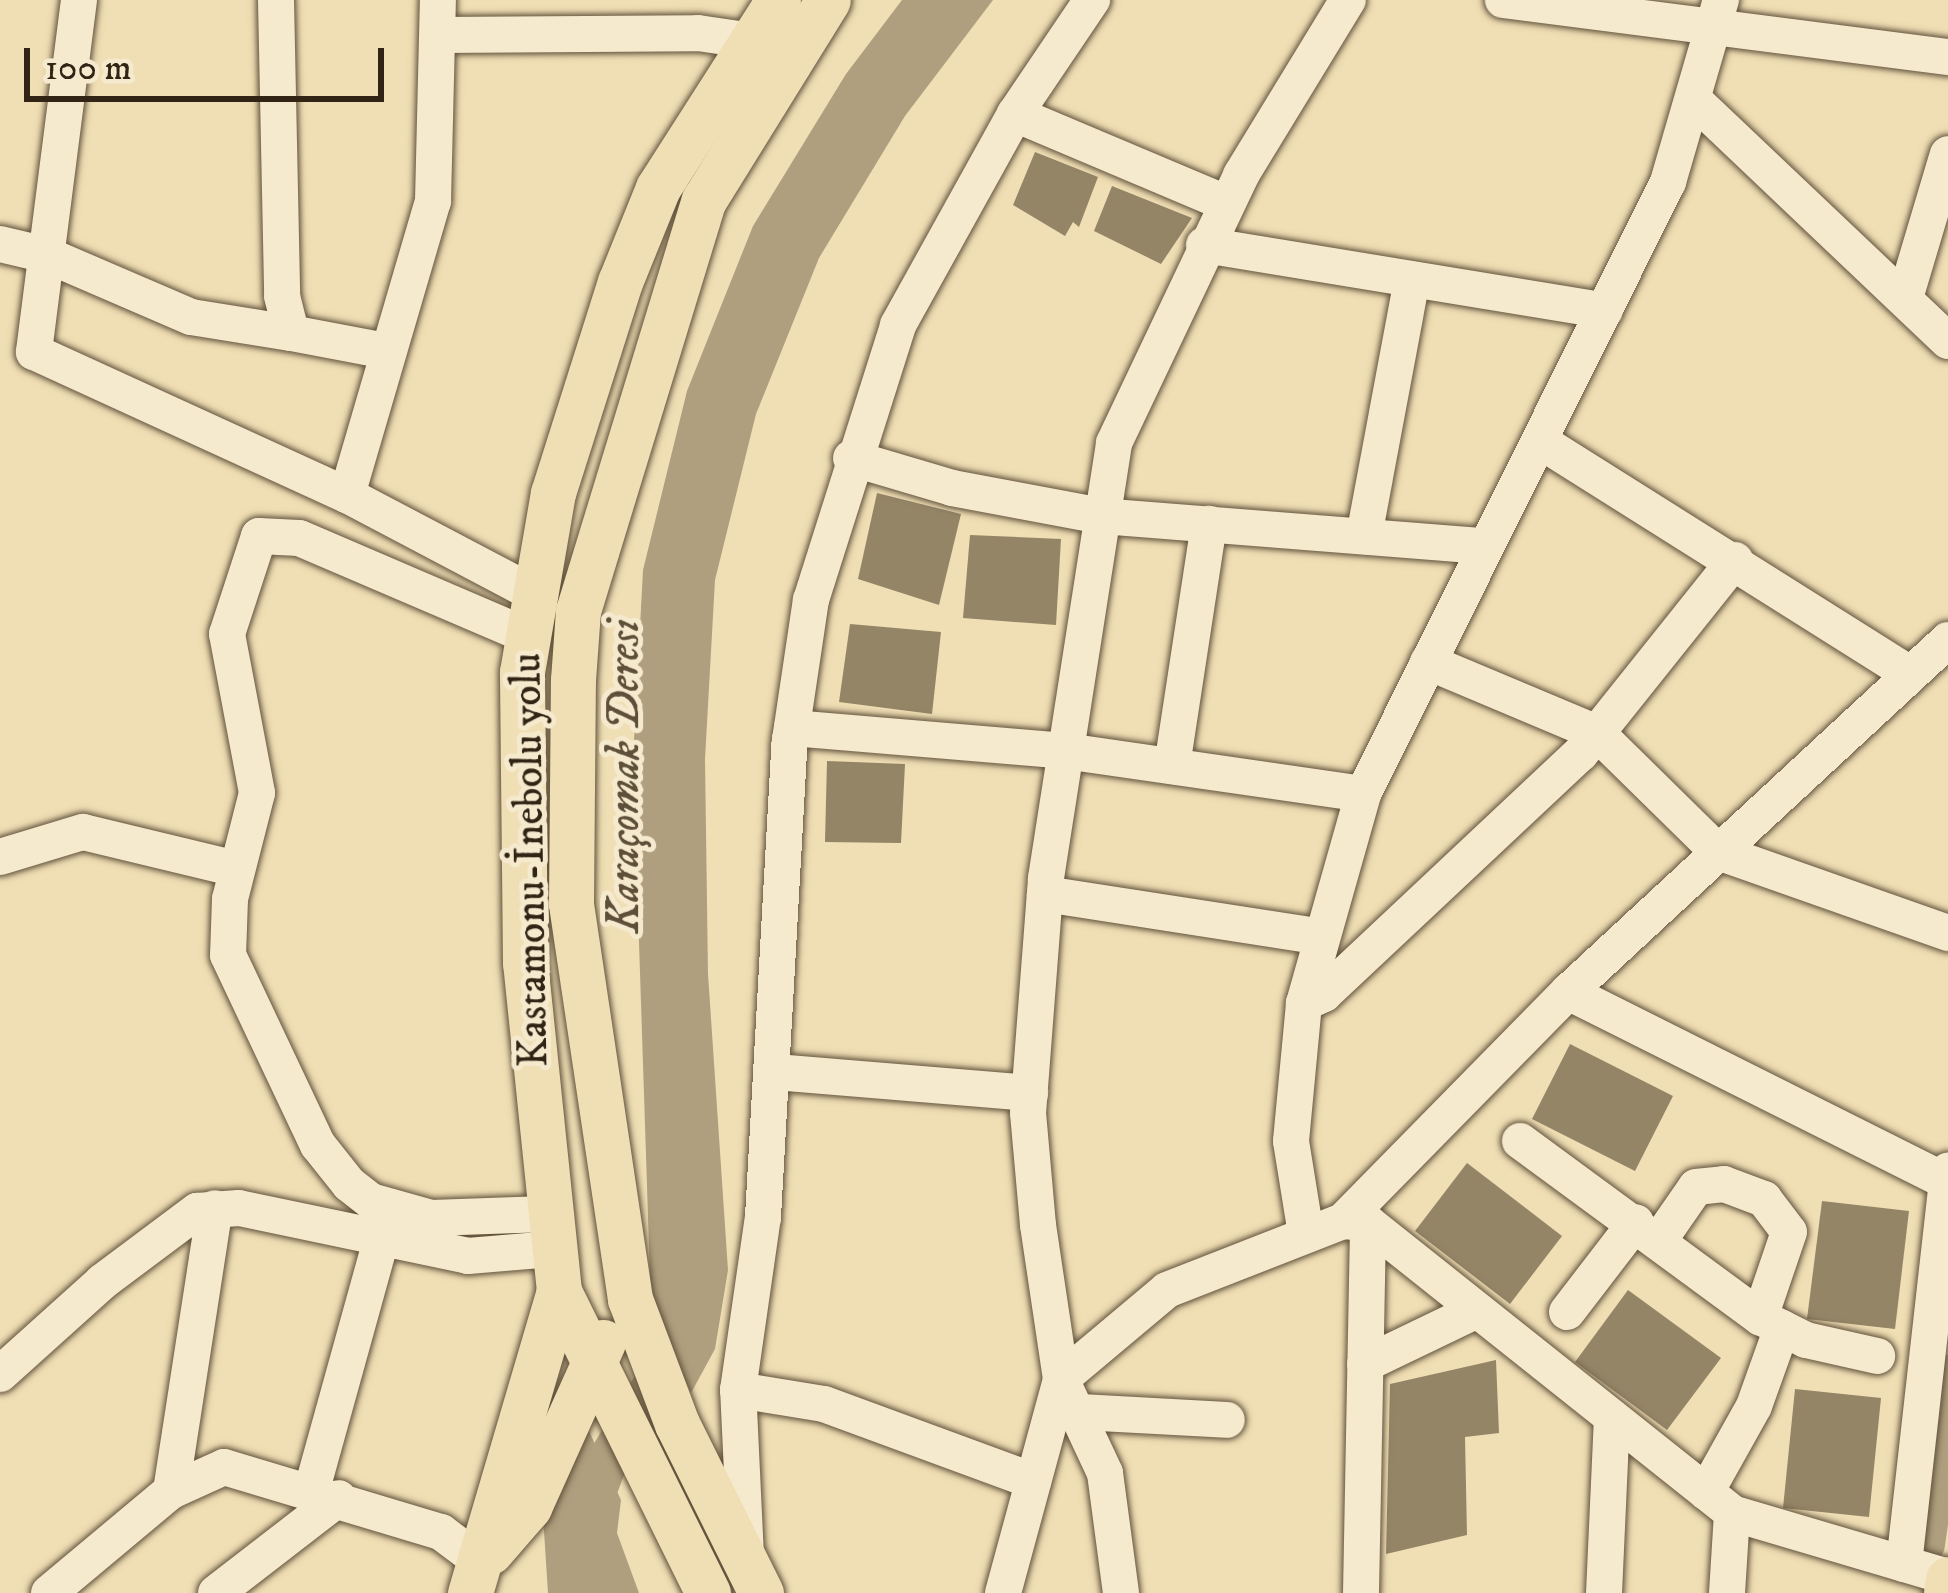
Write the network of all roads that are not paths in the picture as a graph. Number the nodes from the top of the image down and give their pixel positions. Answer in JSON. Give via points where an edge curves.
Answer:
{"nodes":[{"id":1,"x":79,"y":0,"type":"edge"},
{"id":2,"x":276,"y":0,"type":"edge"},
{"id":3,"x":778,"y":0,"type":"edge"},
{"id":4,"x":827,"y":0,"type":"edge"},
{"id":5,"x":1092,"y":0,"type":"edge"},
{"id":6,"x":1348,"y":0,"type":"edge"},
{"id":7,"x":1503,"y":0,"type":"edge"},
{"id":8,"x":1717,"y":16,"type":"edge"},
{"id":9,"x":438,"y":18,"type":"edge"},
{"id":10,"x":728,"y":25,"type":"edge"},
{"id":11,"x":1948,"y":57,"type":"edge"},
{"id":12,"x":1694,"y":100,"type":"junction"},
{"id":13,"x":1015,"y":114,"type":"junction"},
{"id":14,"x":1948,"y":154,"type":"edge"},
{"id":15,"x":1226,"y":203,"type":"junction"},
{"id":16,"x":0,"y":244,"type":"edge"},
{"id":17,"x":1204,"y":245,"type":"junction"},
{"id":18,"x":47,"y":255,"type":"junction"},
{"id":19,"x":1412,"y":279,"type":"junction"},
{"id":20,"x":1905,"y":298,"type":"junction"},
{"id":21,"x":1605,"y":311,"type":"junction"},
{"id":22,"x":291,"y":333,"type":"junction"},
{"id":23,"x":1948,"y":341,"type":"edge"},
{"id":24,"x":386,"y":351,"type":"junction"},
{"id":25,"x":17,"y":353,"type":"edge"},
{"id":26,"x":1540,"y":441,"type":"junction"},
{"id":27,"x":851,"y":458,"type":"junction"},
{"id":28,"x":347,"y":494,"type":"junction"},
{"id":29,"x":1101,"y":516,"type":"junction"},
{"id":30,"x":1209,"y":524,"type":"junction"},
{"id":31,"x":1364,"y":536,"type":"junction"},
{"id":32,"x":1486,"y":546,"type":"junction"},
{"id":33,"x":1735,"y":560,"type":"junction"},
{"id":34,"x":532,"y":615,"type":"junction"},
{"id":35,"x":1948,"y":640,"type":"edge"},
{"id":36,"x":1428,"y":662,"type":"junction"},
{"id":37,"x":1910,"y":674,"type":"junction"},
{"id":38,"x":792,"y":728,"type":"junction"},
{"id":39,"x":1597,"y":734,"type":"junction"},
{"id":40,"x":1065,"y":751,"type":"junction"},
{"id":41,"x":1172,"y":766,"type":"junction"},
{"id":42,"x":1363,"y":794,"type":"junction"},
{"id":43,"x":1718,"y":852,"type":"junction"},
{"id":44,"x":0,"y":856,"type":"edge"},
{"id":45,"x":238,"y":869,"type":"junction"},
{"id":46,"x":1045,"y":894,"type":"junction"},
{"id":47,"x":1948,"y":934,"type":"edge"},
{"id":48,"x":1322,"y":937,"type":"junction"},
{"id":49,"x":1568,"y":992,"type":"junction"},
{"id":50,"x":1304,"y":1003,"type":"junction"},
{"id":51,"x":594,"y":1066,"type":"junction"},
{"id":52,"x":775,"y":1072,"type":"junction"},
{"id":53,"x":532,"y":1073,"type":"junction"},
{"id":54,"x":1030,"y":1094,"type":"junction"},
{"id":55,"x":1520,"y":1141,"type":"dead end"},
{"id":56,"x":1947,"y":1176,"type":"edge"},
{"id":57,"x":611,"y":1188,"type":"junction"},
{"id":58,"x":214,"y":1208,"type":"junction"},
{"id":59,"x":1355,"y":1222,"type":"junction"},
{"id":60,"x":1648,"y":1231,"type":"junction"},
{"id":61,"x":1306,"y":1234,"type":"junction"},
{"id":62,"x":550,"y":1237,"type":"junction"},
{"id":63,"x":381,"y":1240,"type":"junction"},
{"id":64,"x":1477,"y":1310,"type":"junction"},
{"id":65,"x":1567,"y":1312,"type":"dead end"},
{"id":66,"x":634,"y":1317,"type":"junction"},
{"id":67,"x":1771,"y":1323,"type":"junction"},
{"id":68,"x":1876,"y":1356,"type":"dead end"},
{"id":69,"x":1365,"y":1364,"type":"junction"},
{"id":70,"x":599,"y":1371,"type":"junction"},
{"id":71,"x":0,"y":1374,"type":"edge"},
{"id":72,"x":738,"y":1390,"type":"junction"},
{"id":73,"x":1066,"y":1402,"type":"junction"},
{"id":74,"x":1612,"y":1418,"type":"junction"},
{"id":75,"x":1227,"y":1420,"type":"dead end"},
{"id":76,"x":1033,"y":1480,"type":"junction"},
{"id":77,"x":171,"y":1491,"type":"junction"},
{"id":78,"x":325,"y":1494,"type":"junction"},
{"id":79,"x":1719,"y":1502,"type":"junction"},
{"id":80,"x":1904,"y":1564,"type":"junction"},
{"id":81,"x":754,"y":1575,"type":"edge"},
{"id":82,"x":1948,"y":1578,"type":"edge"},
{"id":83,"x":479,"y":1582,"type":"edge"},
{"id":84,"x":49,"y":1593,"type":"edge"},
{"id":85,"x":216,"y":1593,"type":"edge"},
{"id":86,"x":708,"y":1593,"type":"edge"},
{"id":87,"x":1003,"y":1593,"type":"edge"},
{"id":88,"x":1121,"y":1593,"type":"edge"},
{"id":89,"x":1361,"y":1593,"type":"edge"},
{"id":90,"x":1604,"y":1593,"type":"edge"},
{"id":91,"x":1727,"y":1593,"type":"edge"},
{"id":92,"x":1946,"y":1593,"type":"edge"}],
"edges":[{"from":1,"to":18,"type":"street"},
{"from":2,"to":22,"type":"street","via":[[282,296]]},
{"from":3,"to":10,"type":"main road","name":"Kastamonu-İnebolu yolu"},
{"from":4,"to":51,"type":"main road","via":[[704,200],[578,611],[568,831]]},
{"from":5,"to":13,"type":"street"},
{"from":6,"to":15,"type":"street"},
{"from":7,"to":8,"type":"street"},
{"from":8,"to":11,"type":"street"},
{"from":8,"to":12,"type":"street"},
{"from":9,"to":10,"type":"street"},
{"from":9,"to":24,"type":"street","via":[[433,201]]},
{"from":10,"to":34,"type":"main road","name":"Kastamonu-İnebolu yolu","via":[[620,282],[564,454]]},
{"from":12,"to":20,"type":"street"},
{"from":12,"to":21,"type":"street","via":[[1668,182]]},
{"from":13,"to":15,"type":"street"},
{"from":13,"to":27,"type":"street","via":[[898,325]]},
{"from":14,"to":20,"type":"street"},
{"from":15,"to":17,"type":"street"},
{"from":16,"to":18,"type":"street"},
{"from":17,"to":19,"type":"street"},
{"from":17,"to":29,"type":"street","via":[[1128,405]]},
{"from":18,"to":22,"type":"street","via":[[190,317]]},
{"from":18,"to":25,"type":"street"},
{"from":19,"to":21,"type":"street"},
{"from":19,"to":31,"type":"street"},
{"from":20,"to":23,"type":"street"},
{"from":21,"to":26,"type":"street"},
{"from":22,"to":24,"type":"street"},
{"from":24,"to":28,"type":"street"},
{"from":25,"to":28,"type":"street"},
{"from":26,"to":32,"type":"street"},
{"from":26,"to":33,"type":"street"},
{"from":27,"to":29,"type":"street","via":[[952,488]]},
{"from":27,"to":38,"type":"street","via":[[811,600]]},
{"from":28,"to":34,"type":"street"},
{"from":29,"to":30,"type":"street"},
{"from":29,"to":40,"type":"street"},
{"from":30,"to":31,"type":"street"},
{"from":30,"to":41,"type":"street"},
{"from":31,"to":32,"type":"street"},
{"from":32,"to":36,"type":"street"},
{"from":33,"to":37,"type":"street"},
{"from":33,"to":39,"type":"street"},
{"from":34,"to":45,"type":"street","via":[[299,538],[259,536],[227,634],[256,758],[257,793]]},
{"from":34,"to":53,"type":"main road","name":"Kastamonu-İnebolu yolu","via":[[522,672]]},
{"from":35,"to":37,"type":"street"},
{"from":36,"to":39,"type":"street"},
{"from":36,"to":42,"type":"street"},
{"from":37,"to":43,"type":"street"},
{"from":38,"to":40,"type":"street"},
{"from":38,"to":52,"type":"street"},
{"from":39,"to":43,"type":"street"},
{"from":39,"to":50,"type":"street","via":[[1324,994]]},
{"from":40,"to":41,"type":"street"},
{"from":40,"to":46,"type":"street"},
{"from":41,"to":42,"type":"street"},
{"from":42,"to":48,"type":"street"},
{"from":43,"to":47,"type":"street"},
{"from":43,"to":49,"type":"street"},
{"from":44,"to":45,"type":"street","via":[[82,832]]},
{"from":45,"to":62,"type":"street","via":[[230,899],[234,978],[317,1145],[350,1184],[371,1201],[431,1218]]},
{"from":46,"to":48,"type":"street"},
{"from":46,"to":54,"type":"street"},
{"from":48,"to":50,"type":"street"},
{"from":49,"to":56,"type":"street"},
{"from":49,"to":59,"type":"street"},
{"from":50,"to":61,"type":"street","via":[[1291,1141]]},
{"from":51,"to":53,"type":"main road"},
{"from":51,"to":57,"type":"main road"},
{"from":52,"to":54,"type":"street"},
{"from":52,"to":72,"type":"street"},
{"from":53,"to":62,"type":"main road","name":"Kastamonu-İnebolu yolu"},
{"from":54,"to":73,"type":"street","via":[[1038,1225]]},
{"from":55,"to":60,"type":"street"},
{"from":56,"to":80,"type":"street"},
{"from":57,"to":62,"type":"main road","via":[[574,1178]]},
{"from":57,"to":66,"type":"main road"},
{"from":58,"to":63,"type":"street"},
{"from":58,"to":71,"type":"street","via":[[182,1219]]},
{"from":58,"to":77,"type":"street"},
{"from":59,"to":61,"type":"street"},
{"from":59,"to":64,"type":"street"},
{"from":59,"to":69,"type":"street"},
{"from":60,"to":65,"type":"street"},
{"from":60,"to":67,"type":"street"},
{"from":60,"to":67,"type":"street","via":[[1696,1187],[1724,1184],[1764,1199],[1789,1232]]},
{"from":61,"to":73,"type":"street","via":[[1167,1290]]},
{"from":62,"to":63,"type":"street","via":[[468,1256]]},
{"from":62,"to":70,"type":"main road","name":"Kastamonu-İnebolu yolu"},
{"from":62,"to":83,"type":"main road"},
{"from":63,"to":78,"type":"street"},
{"from":64,"to":69,"type":"street"},
{"from":64,"to":74,"type":"street"},
{"from":66,"to":70,"type":"main road"},
{"from":66,"to":81,"type":"main road","via":[[677,1424]]},
{"from":67,"to":68,"type":"street"},
{"from":67,"to":79,"type":"street","via":[[1754,1406]]},
{"from":69,"to":89,"type":"street"},
{"from":70,"to":83,"type":"main road","via":[[529,1507]]},
{"from":70,"to":86,"type":"main road","name":"Kastamonu-İnebolu yolu"},
{"from":72,"to":76,"type":"street","via":[[824,1403]]},
{"from":72,"to":81,"type":"street"},
{"from":73,"to":75,"type":"street"},
{"from":73,"to":76,"type":"street"},
{"from":73,"to":88,"type":"street","via":[[1105,1473]]},
{"from":74,"to":79,"type":"street"},
{"from":74,"to":90,"type":"street"},
{"from":76,"to":87,"type":"street"},
{"from":77,"to":78,"type":"street","via":[[224,1468]]},
{"from":77,"to":84,"type":"street"},
{"from":78,"to":83,"type":"street","via":[[442,1532]]},
{"from":78,"to":85,"type":"street"},
{"from":79,"to":80,"type":"street"},
{"from":79,"to":91,"type":"street"},
{"from":80,"to":82,"type":"street"},
{"from":82,"to":92,"type":"main road"}]}
